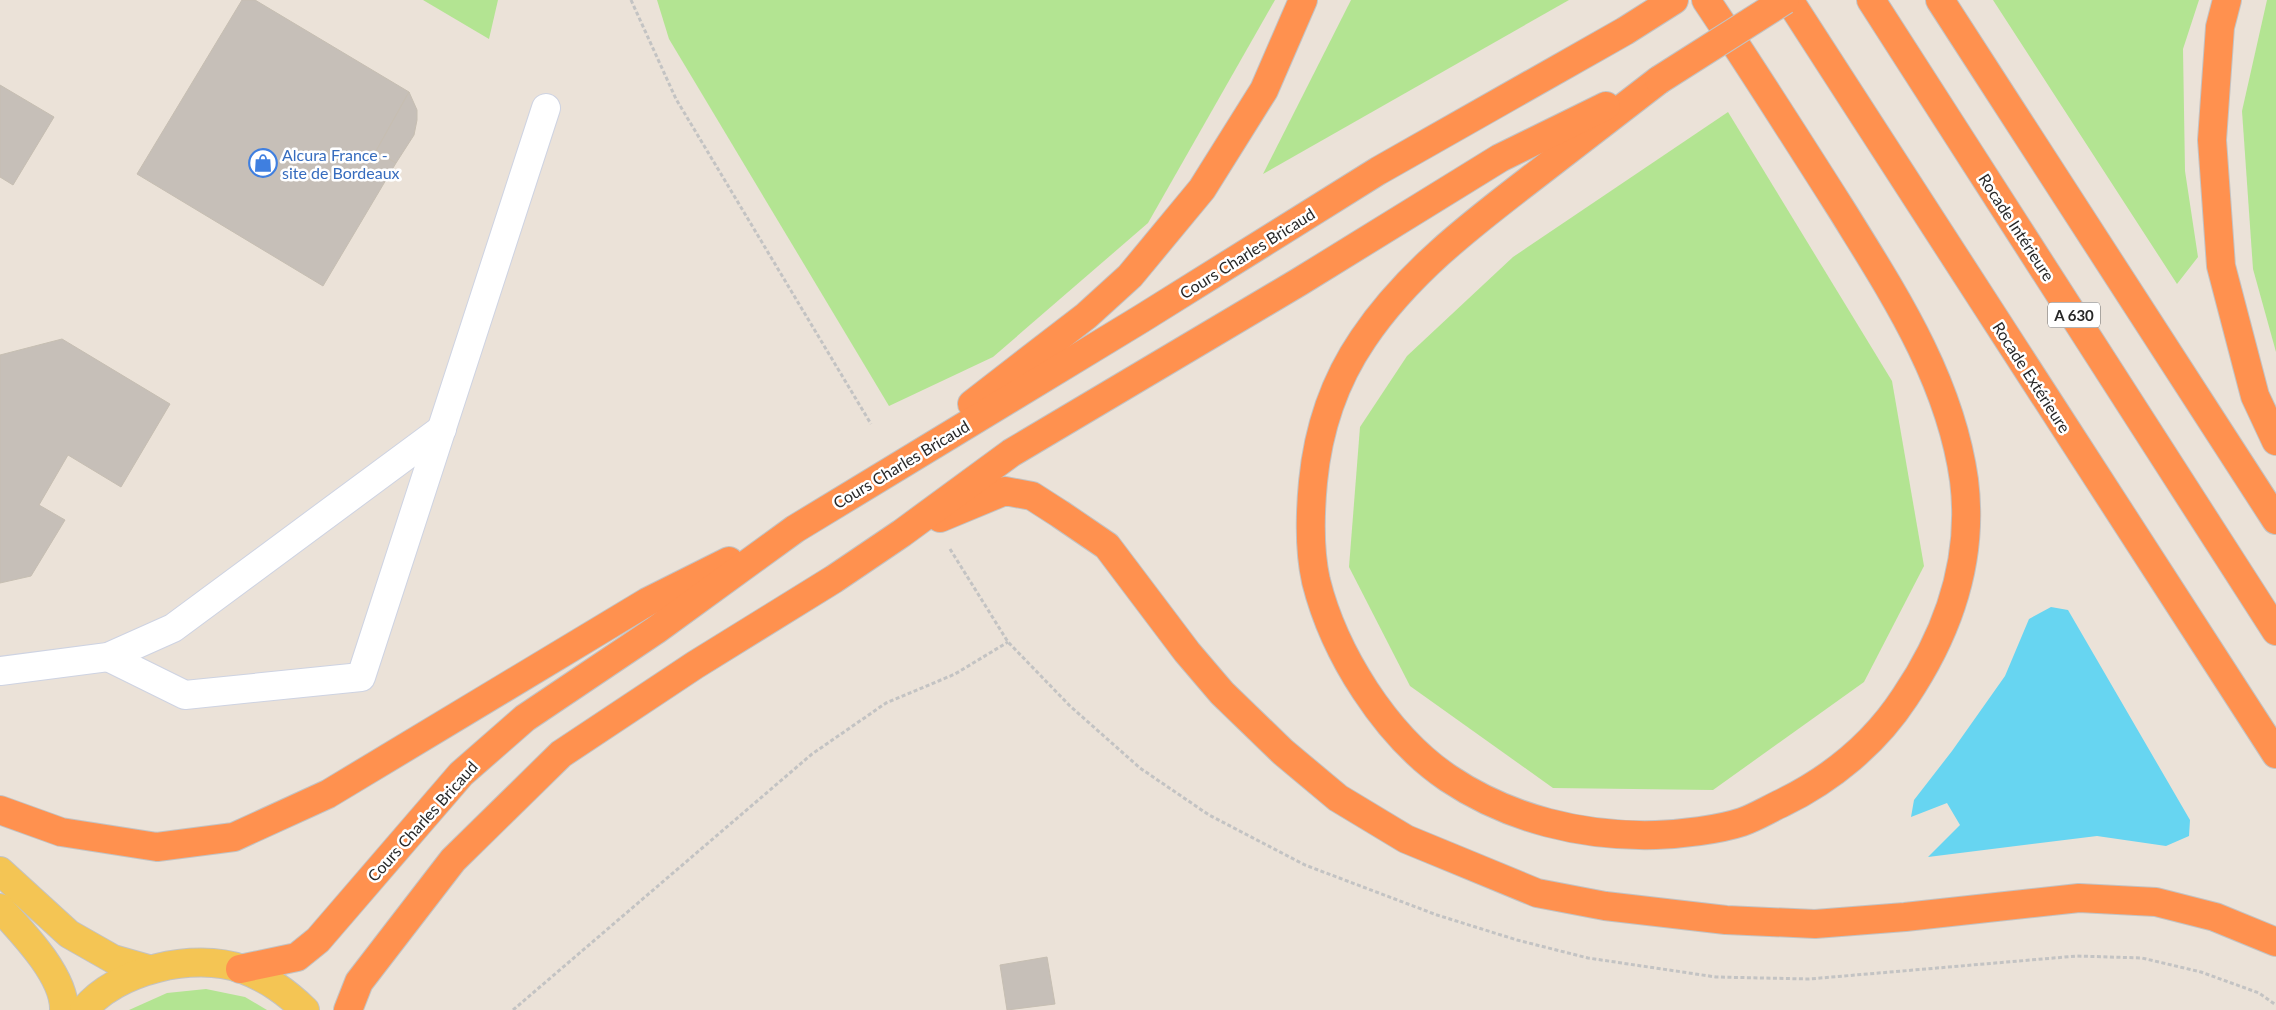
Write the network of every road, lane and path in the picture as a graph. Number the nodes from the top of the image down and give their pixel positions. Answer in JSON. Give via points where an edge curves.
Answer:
{"nodes":[{"id":1,"x":631,"y":0,"type":"edge"},
{"id":2,"x":1303,"y":0,"type":"edge"},
{"id":3,"x":1674,"y":0,"type":"edge"},
{"id":4,"x":1706,"y":0,"type":"edge"},
{"id":5,"x":1785,"y":0,"type":"edge"},
{"id":6,"x":1790,"y":0,"type":"edge"},
{"id":7,"x":1871,"y":0,"type":"edge"},
{"id":8,"x":1940,"y":0,"type":"edge"},
{"id":9,"x":2227,"y":0,"type":"edge"},
{"id":10,"x":1658,"y":80,"type":"junction"},
{"id":11,"x":546,"y":108,"type":"dead end"},
{"id":12,"x":871,"y":424,"type":"dead end"},
{"id":13,"x":442,"y":429,"type":"junction"},
{"id":14,"x":2276,"y":441,"type":"edge"},
{"id":15,"x":868,"y":484,"type":"junction"},
{"id":16,"x":2276,"y":520,"type":"edge"},
{"id":17,"x":795,"y":528,"type":"junction"},
{"id":18,"x":902,"y":533,"type":"junction"},
{"id":19,"x":2276,"y":631,"type":"edge"},
{"id":20,"x":1008,"y":642,"type":"dead end"},
{"id":21,"x":108,"y":656,"type":"junction"},
{"id":22,"x":0,"y":671,"type":"edge"},
{"id":23,"x":2276,"y":754,"type":"edge"},
{"id":24,"x":0,"y":810,"type":"edge"},
{"id":25,"x":0,"y":871,"type":"edge"},
{"id":26,"x":0,"y":908,"type":"edge"},
{"id":27,"x":2276,"y":942,"type":"edge"},
{"id":28,"x":148,"y":969,"type":"junction"},
{"id":29,"x":240,"y":969,"type":"junction"},
{"id":30,"x":64,"y":1010,"type":"edge"},
{"id":31,"x":84,"y":1010,"type":"edge"},
{"id":32,"x":305,"y":1010,"type":"edge"},
{"id":33,"x":348,"y":1010,"type":"edge"},
{"id":34,"x":512,"y":1010,"type":"edge"}],
"edges":[{"from":1,"to":12,"type":"path","via":[[676,99]]},
{"from":2,"to":15,"type":"highway","via":[[1264,90],[1218,164],[1130,276],[1086,316]]},
{"from":3,"to":15,"type":"highway","name":"Cours Charles Bricaud","via":[[1378,172]]},
{"from":4,"to":10,"type":"highway","via":[[1902,307],[1932,368],[1952,422],[1964,483],[1964,545],[1952,607],[1928,663],[1894,714],[1851,760],[1800,794],[1741,822],[1674,834],[1622,836],[1559,827],[1501,807],[1446,777],[1400,736],[1361,686],[1334,634],[1315,577],[1310,510],[1316,450],[1332,392],[1363,338],[1402,291],[1446,246]]},
{"from":5,"to":10,"type":"highway","bridge":true},
{"from":6,"to":23,"type":"highway","name":"Rocade Extérieure"},
{"from":7,"to":19,"type":"highway","name":"Rocade Intérieure","number":"A 630"},
{"from":8,"to":16,"type":"highway"},
{"from":9,"to":14,"type":"highway","via":[[2220,27],[2212,140],[2222,266],[2255,396]]},
{"from":10,"to":18,"type":"highway","via":[[1500,158],[1011,453]]},
{"from":11,"to":13,"type":"lane"},
{"from":13,"to":21,"type":"lane","via":[[174,628]]},
{"from":13,"to":21,"type":"lane","via":[[361,677],[185,695]]},
{"from":15,"to":17,"type":"highway","name":"Cours Charles Bricaud"},
{"from":17,"to":24,"type":"highway","via":[[647,602],[328,794],[234,837],[157,847],[61,832]]},
{"from":17,"to":29,"type":"highway","name":"Cours Charles Bricaud","via":[[656,630],[525,718],[460,774],[318,940],[297,957]]},
{"from":18,"to":27,"type":"highway","via":[[1005,491],[1032,496],[1107,546],[1222,693],[1283,752],[1338,798],[1406,839],[1537,893],[1605,906],[1717,919],[1815,924],[2078,898],[2156,902],[2215,917]]},
{"from":18,"to":33,"type":"highway","via":[[561,754],[453,860],[359,982]]},
{"from":20,"to":34,"type":"path","via":[[955,674],[886,703],[812,754]]},
{"from":21,"to":22,"type":"lane"},
{"from":25,"to":28,"type":"main road","via":[[69,934],[113,959]]},
{"from":26,"to":30,"type":"main road","via":[[50,970],[64,1001]]},
{"from":28,"to":29,"type":"main road","via":[[194,962]]},
{"from":28,"to":31,"type":"main road","via":[[115,984]]},
{"from":29,"to":32,"type":"main road","via":[[282,988]]}]}
